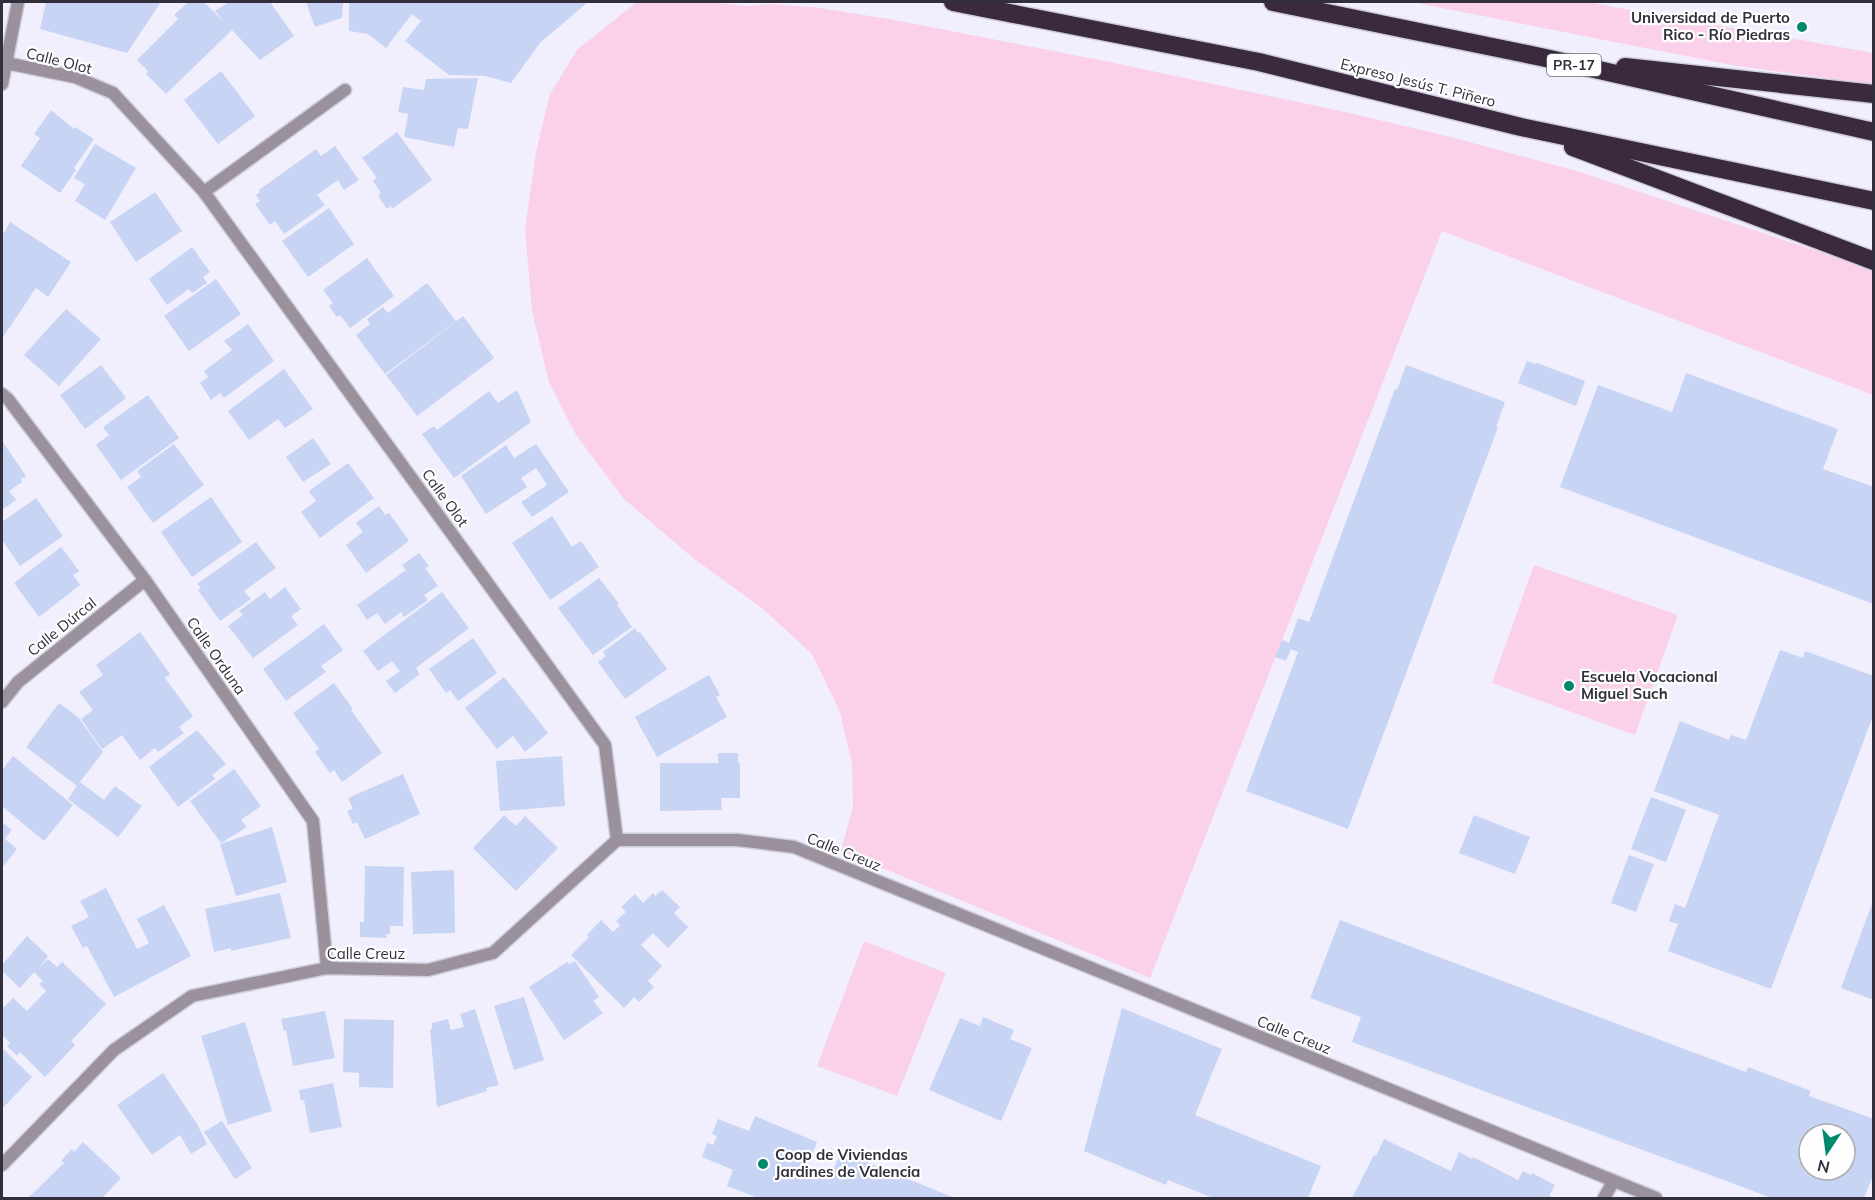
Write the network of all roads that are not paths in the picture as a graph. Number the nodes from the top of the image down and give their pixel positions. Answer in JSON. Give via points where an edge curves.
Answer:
{"nodes":[{"id":1,"x":18,"y":2,"type":"edge"},
{"id":2,"x":953,"y":2,"type":"edge"},
{"id":3,"x":1273,"y":2,"type":"edge"},
{"id":4,"x":1541,"y":57,"type":"junction"},
{"id":5,"x":6,"y":63,"type":"junction"},
{"id":6,"x":2,"y":84,"type":"edge"},
{"id":7,"x":345,"y":90,"type":"dead end"},
{"id":8,"x":1874,"y":94,"type":"edge"},
{"id":9,"x":1521,"y":127,"type":"junction"},
{"id":10,"x":1874,"y":132,"type":"edge"},
{"id":11,"x":204,"y":192,"type":"junction"},
{"id":12,"x":1874,"y":201,"type":"edge"},
{"id":13,"x":1874,"y":261,"type":"edge"},
{"id":14,"x":2,"y":394,"type":"edge"},
{"id":15,"x":145,"y":579,"type":"junction"},
{"id":16,"x":2,"y":702,"type":"edge"},
{"id":17,"x":618,"y":840,"type":"junction"},
{"id":18,"x":327,"y":968,"type":"junction"},
{"id":19,"x":2,"y":1165,"type":"edge"},
{"id":20,"x":1613,"y":1182,"type":"junction"},
{"id":21,"x":1604,"y":1198,"type":"edge"},
{"id":22,"x":1656,"y":1198,"type":"edge"}],
"edges":[{"from":1,"to":5,"type":"street"},
{"from":2,"to":9,"type":"highway","name":"Expreso Jesús T. Piñero","via":[[1259,62]]},
{"from":3,"to":4,"type":"highway","number":"PR-17"},
{"from":4,"to":8,"type":"highway"},
{"from":4,"to":10,"type":"highway","number":"PR-17"},
{"from":5,"to":6,"type":"street"},
{"from":5,"to":11,"type":"street","name":"Calle Olot","via":[[75,77],[113,93]]},
{"from":7,"to":11,"type":"street"},
{"from":9,"to":12,"type":"highway","name":"Expreso Jesús T. Piñero"},
{"from":9,"to":13,"type":"highway"},
{"from":11,"to":17,"type":"street","name":"Calle Olot","via":[[604,745]]},
{"from":14,"to":15,"type":"street","name":"Calle Orduna"},
{"from":15,"to":16,"type":"street","name":"Calle Dúrcal","via":[[18,682]]},
{"from":15,"to":18,"type":"street","name":"Calle Orduna","via":[[313,821]]},
{"from":17,"to":18,"type":"street","name":"Calle Creuz","via":[[493,952],[429,970]]},
{"from":17,"to":20,"type":"street","name":"Calle Creuz","via":[[737,840],[794,848]]},
{"from":18,"to":19,"type":"street","name":"Calle Creuz","via":[[192,996],[114,1050]]},
{"from":20,"to":21,"type":"street"},
{"from":20,"to":22,"type":"street","name":"Calle Creuz"}]}
